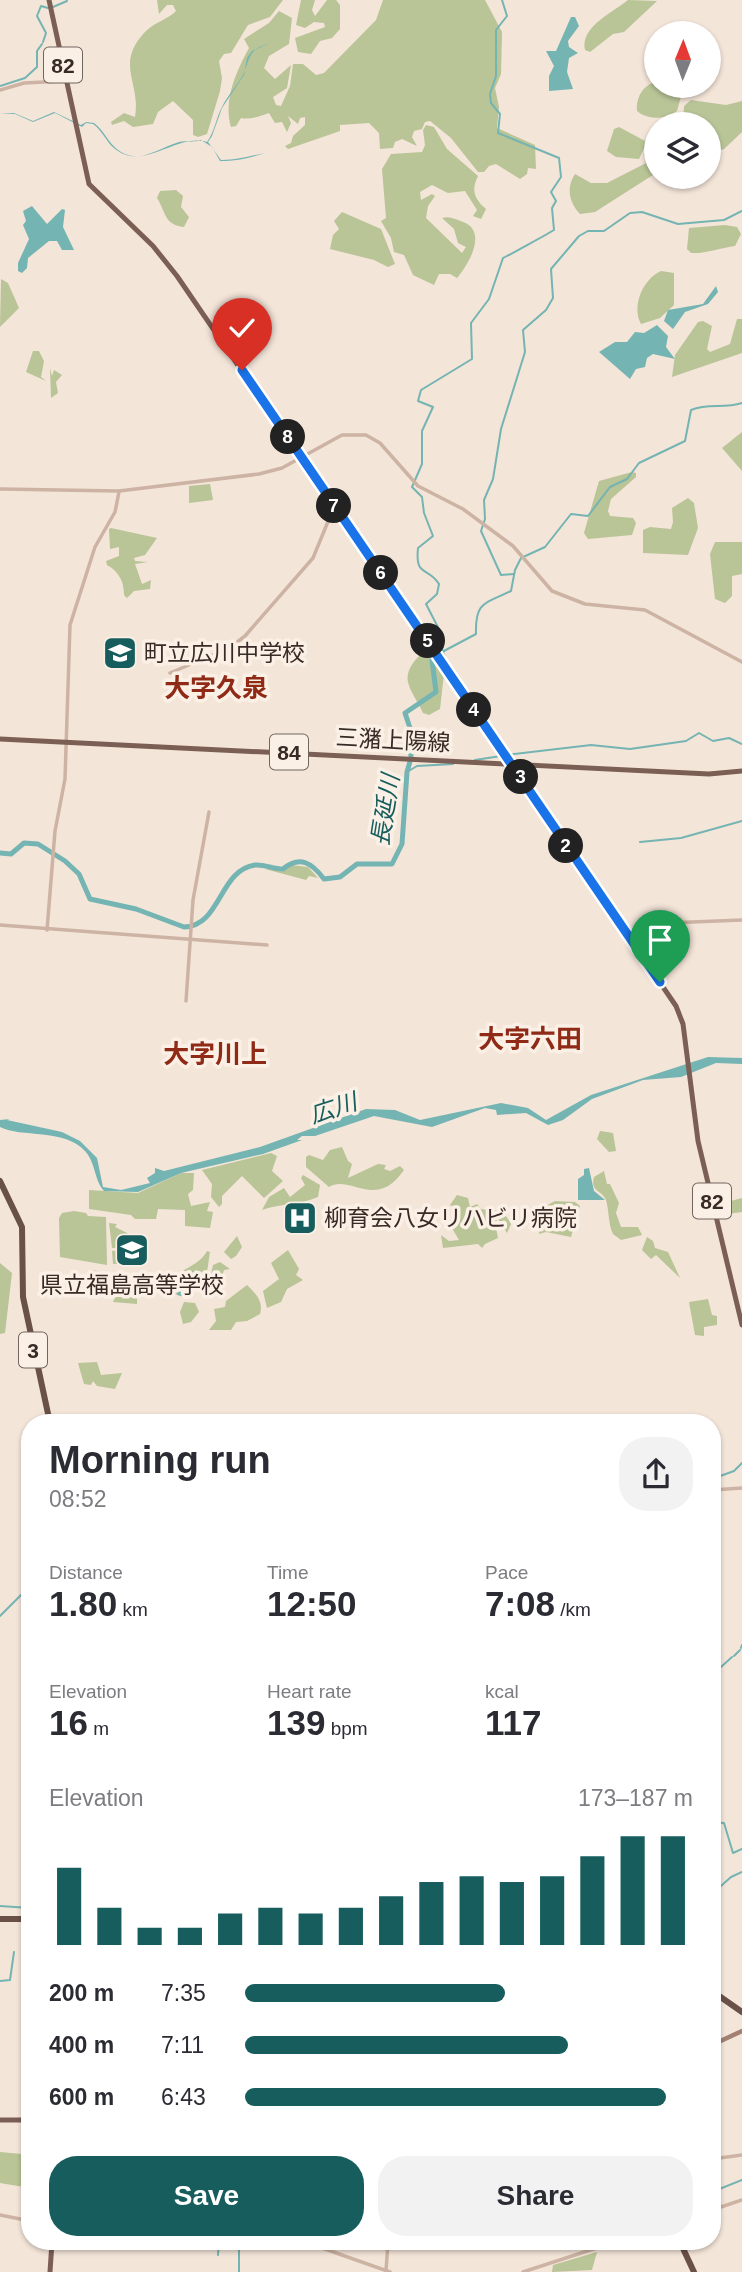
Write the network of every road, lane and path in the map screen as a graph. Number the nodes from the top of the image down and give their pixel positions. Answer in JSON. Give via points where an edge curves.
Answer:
{"nodes":[{"id":1,"x":50,"y":5,"type":"edge"},
{"id":2,"x":66,"y":81,"type":"junction"},
{"id":3,"x":0,"y":90,"type":"edge"},
{"id":4,"x":300,"y":457,"type":"junction"},
{"id":5,"x":0,"y":489,"type":"edge"},
{"id":6,"x":119,"y":491,"type":"junction"},
{"id":7,"x":334,"y":506,"type":"junction"},
{"id":8,"x":742,"y":662,"type":"edge"},
{"id":9,"x":170,"y":673,"type":"dead end"},
{"id":10,"x":0,"y":739,"type":"edge"},
{"id":11,"x":65,"y":742,"type":"junction"},
{"id":12,"x":513,"y":764,"type":"junction"},
{"id":13,"x":742,"y":771,"type":"edge"},
{"id":14,"x":209,"y":813,"type":"dead end"},
{"id":15,"x":742,"y":920,"type":"edge"},
{"id":16,"x":0,"y":925,"type":"edge"},
{"id":17,"x":47,"y":930,"type":"junction"},
{"id":18,"x":632,"y":939,"type":"junction"},
{"id":19,"x":191,"y":940,"type":"junction"},
{"id":20,"x":267,"y":944,"type":"dead end"},
{"id":21,"x":186,"y":1001,"type":"dead end"},
{"id":22,"x":0,"y":1181,"type":"edge"},
{"id":23,"x":742,"y":1325,"type":"edge"},
{"id":24,"x":48,"y":1414,"type":"edge"},
{"id":25,"x":742,"y":1488,"type":"edge"},
{"id":26,"x":721,"y":1489,"type":"edge"},
{"id":27,"x":21,"y":1917,"type":"edge"},
{"id":28,"x":0,"y":1918,"type":"edge"},
{"id":29,"x":721,"y":1997,"type":"edge"},
{"id":30,"x":742,"y":2012,"type":"edge"},
{"id":31,"x":742,"y":2031,"type":"edge"},
{"id":32,"x":721,"y":2041,"type":"edge"},
{"id":33,"x":0,"y":2120,"type":"edge"},
{"id":34,"x":21,"y":2120,"type":"edge"},
{"id":35,"x":742,"y":2155,"type":"edge"},
{"id":36,"x":721,"y":2158,"type":"edge"},
{"id":37,"x":742,"y":2200,"type":"edge"},
{"id":38,"x":721,"y":2207,"type":"edge"},
{"id":39,"x":0,"y":2215,"type":"edge"},
{"id":40,"x":21,"y":2219,"type":"edge"},
{"id":41,"x":51,"y":2250,"type":"edge"},
{"id":42,"x":327,"y":2250,"type":"edge"},
{"id":43,"x":388,"y":2250,"type":"edge"},
{"id":44,"x":590,"y":2250,"type":"edge"},
{"id":45,"x":684,"y":2250,"type":"edge"},
{"id":46,"x":50,"y":2272,"type":"edge"},
{"id":47,"x":387,"y":2272,"type":"edge"},
{"id":48,"x":523,"y":2272,"type":"edge"},
{"id":49,"x":694,"y":2272,"type":"edge"}],
"edges":[{"from":1,"to":2,"type":"main road","number":"82"},
{"from":2,"to":3,"type":"street","via":[[24,83]]},
{"from":2,"to":4,"type":"main road","number":"82","via":[[93,190],[166,261]]},
{"from":4,"to":6,"type":"street","via":[[272,472]]},
{"from":4,"to":7,"type":"main road","number":"82"},
{"from":4,"to":8,"type":"street","via":[[342,435],[366,435],[380,443],[418,486],[463,509],[523,556],[540,580],[562,597],[645,610]]},
{"from":5,"to":6,"type":"street"},
{"from":6,"to":11,"type":"street","via":[[70,625]]},
{"from":7,"to":9,"type":"street","via":[[313,558],[245,636],[231,647]]},
{"from":7,"to":12,"type":"main road","number":"82"},
{"from":10,"to":11,"type":"main road","name":"三潴上陽線","number":"84"},
{"from":11,"to":12,"type":"main road","name":"三潴上陽線","number":"84"},
{"from":11,"to":17,"type":"street","via":[[65,779],[53,849]]},
{"from":12,"to":13,"type":"main road","name":"三潴上陽線","number":"84","via":[[709,774]]},
{"from":12,"to":18,"type":"main road","number":"82"},
{"from":14,"to":19,"type":"street","via":[[193,900]]},
{"from":15,"to":18,"type":"street","via":[[667,923]]},
{"from":16,"to":17,"type":"street"},
{"from":17,"to":19,"type":"street"},
{"from":18,"to":23,"type":"main road","number":"82","via":[[679,1012],[698,1141]]},
{"from":19,"to":20,"type":"street"},
{"from":19,"to":21,"type":"street"},
{"from":22,"to":24,"type":"highway","number":"3","via":[[22,1227],[23,1297]]},
{"from":25,"to":26,"type":"street"},
{"from":27,"to":28,"type":"highway"},
{"from":29,"to":30,"type":"highway"},
{"from":31,"to":32,"type":"main road"},
{"from":33,"to":34,"type":"main road"},
{"from":35,"to":36,"type":"street"},
{"from":37,"to":38,"type":"street"},
{"from":39,"to":40,"type":"street"},
{"from":41,"to":46,"type":"main road"},
{"from":42,"to":47,"type":"street"},
{"from":43,"to":47,"type":"street"},
{"from":44,"to":48,"type":"street"},
{"from":45,"to":49,"type":"highway"}]}
